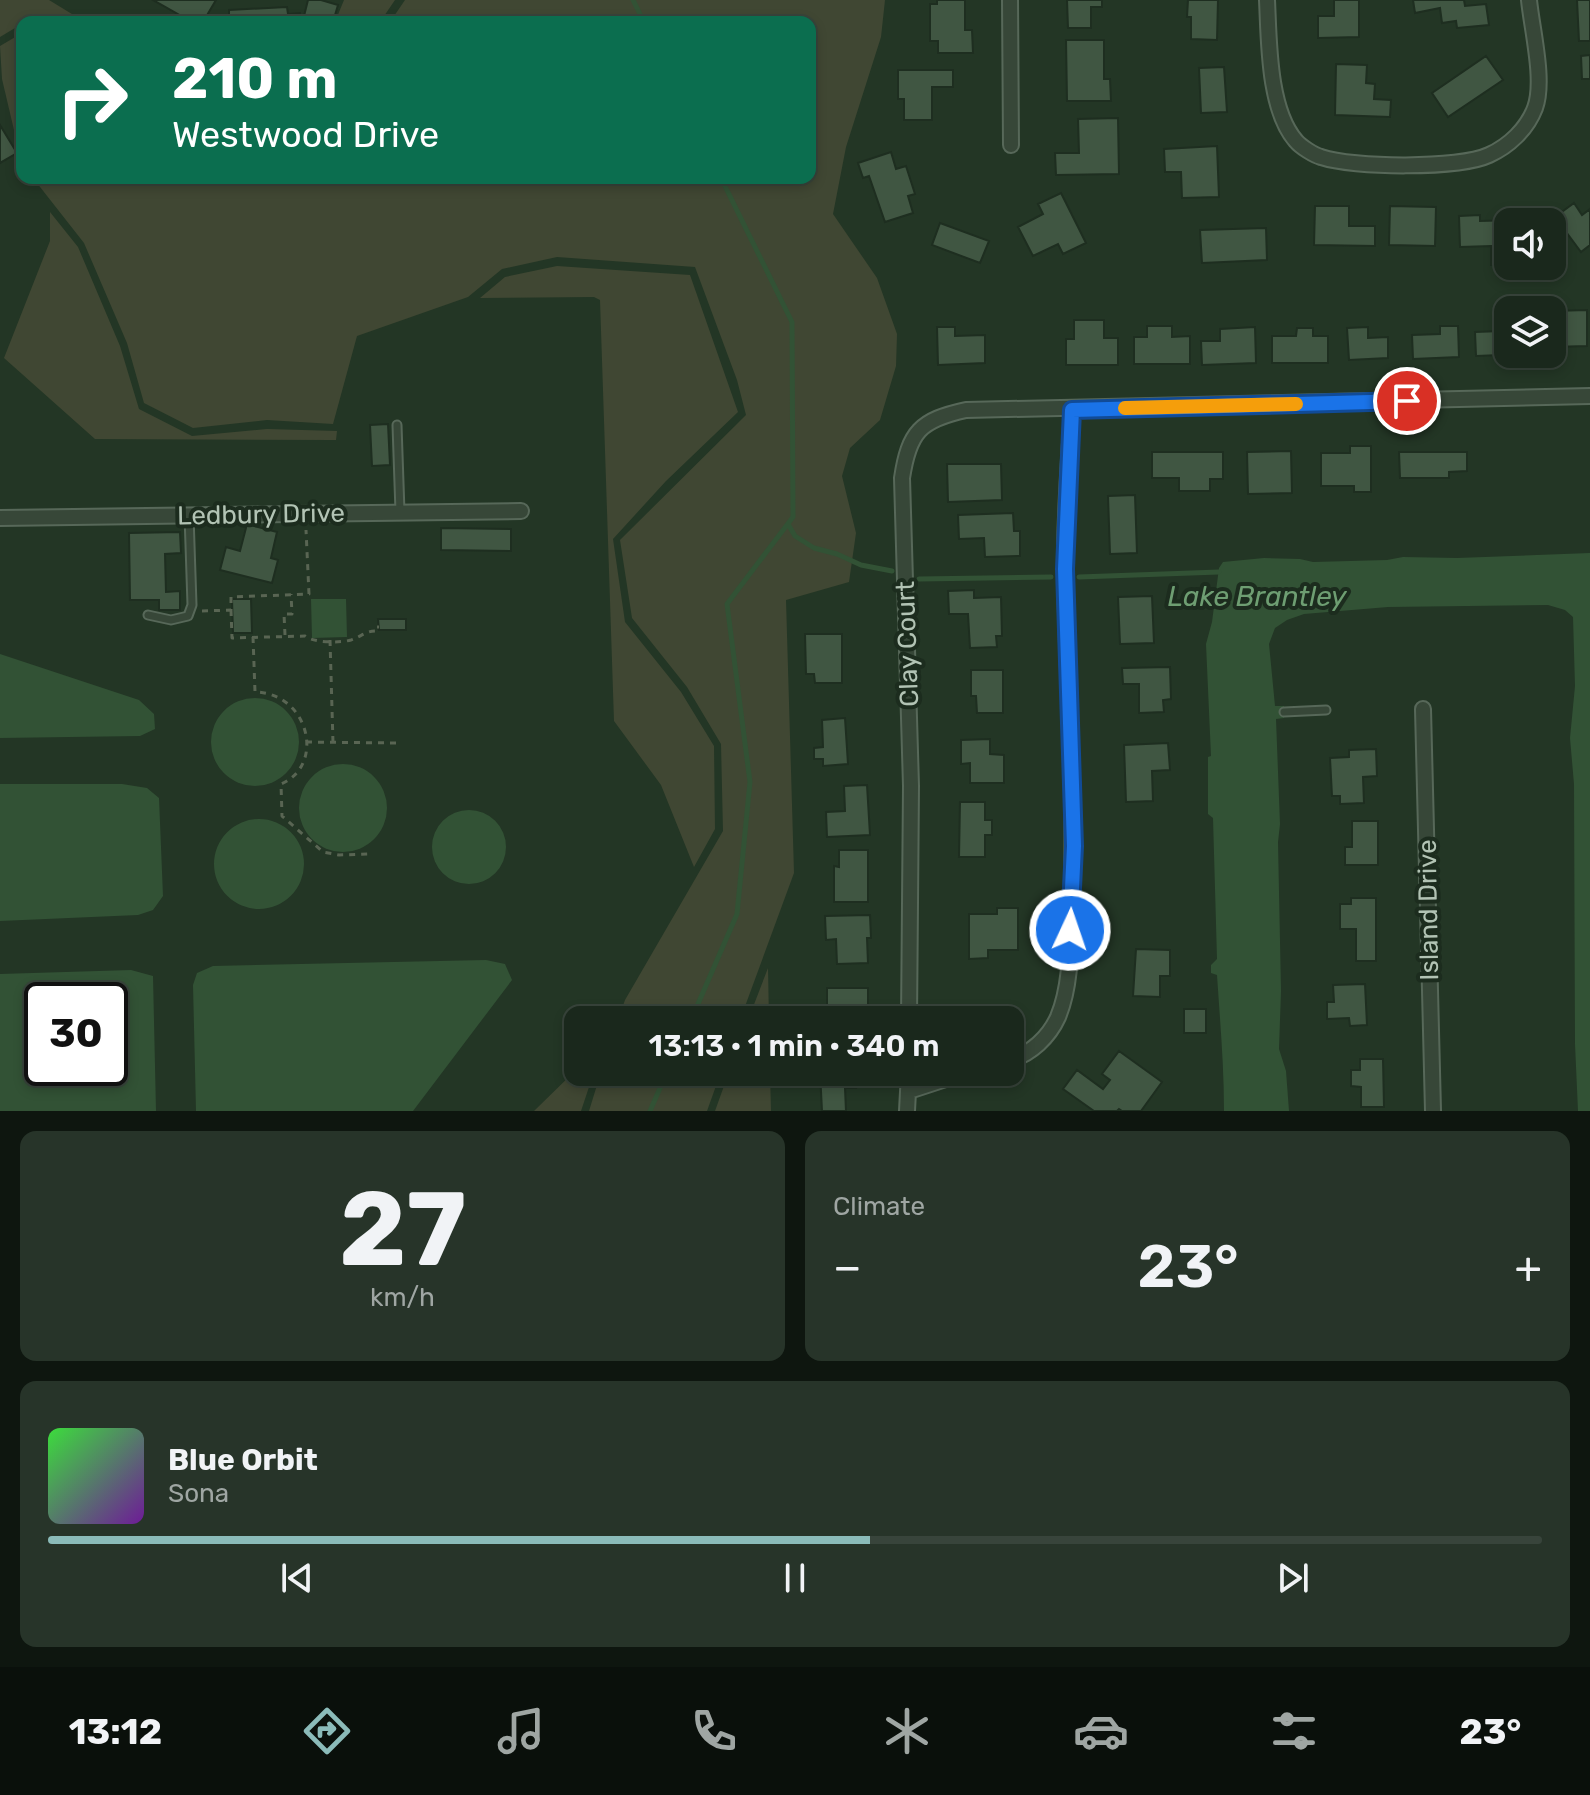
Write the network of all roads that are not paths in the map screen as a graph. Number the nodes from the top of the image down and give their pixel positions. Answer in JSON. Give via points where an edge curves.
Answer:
{"nodes":[{"id":1,"x":1010,"y":0,"type":"edge"},
{"id":2,"x":1267,"y":0,"type":"edge"},
{"id":3,"x":1529,"y":0,"type":"edge"},
{"id":4,"x":1011,"y":145,"type":"dead end"},
{"id":5,"x":1590,"y":396,"type":"edge"},
{"id":6,"x":1072,"y":410,"type":"junction"},
{"id":7,"x":397,"y":425,"type":"dead end"},
{"id":8,"x":521,"y":511,"type":"dead end"},
{"id":9,"x":400,"y":512,"type":"junction"},
{"id":10,"x":189,"y":515,"type":"junction"},
{"id":11,"x":0,"y":518,"type":"edge"},
{"id":12,"x":148,"y":615,"type":"dead end"},
{"id":13,"x":1423,"y":709,"type":"dead end"},
{"id":14,"x":1326,"y":710,"type":"dead end"},
{"id":15,"x":1284,"y":712,"type":"dead end"},
{"id":16,"x":909,"y":1006,"type":"edge"},
{"id":17,"x":1024,"y":1055,"type":"edge"},
{"id":18,"x":909,"y":1086,"type":"edge"},
{"id":19,"x":924,"y":1086,"type":"edge"},
{"id":20,"x":909,"y":1091,"type":"junction"},
{"id":21,"x":907,"y":1111,"type":"edge"},
{"id":22,"x":1433,"y":1111,"type":"edge"}],
"edges":[{"from":1,"to":4,"type":"street"},
{"from":2,"to":3,"type":"street","via":[[1271,63],[1284,120],[1296,141],[1319,157],[1351,164],[1457,163],[1505,148],[1535,107],[1538,74]]},
{"from":5,"to":6,"type":"street","name":"Clay Court"},
{"from":6,"to":16,"type":"street","name":"Clay Court","via":[[966,410],[918,429],[907,448],[902,478],[911,786]]},
{"from":6,"to":17,"type":"street","via":[[1065,569],[1074,846],[1069,959],[1058,1018]]},
{"from":7,"to":9,"type":"lane"},
{"from":8,"to":9,"type":"street","name":"Ledbury Drive"},
{"from":9,"to":10,"type":"street","name":"Ledbury Drive"},
{"from":10,"to":11,"type":"street","name":"Ledbury Drive"},
{"from":10,"to":12,"type":"lane","via":[[188,616],[171,620]]},
{"from":13,"to":22,"type":"street","name":"Island Drive"},
{"from":14,"to":15,"type":"lane"},
{"from":18,"to":20,"type":"street"},
{"from":19,"to":20,"type":"street"},
{"from":20,"to":21,"type":"street"}]}
